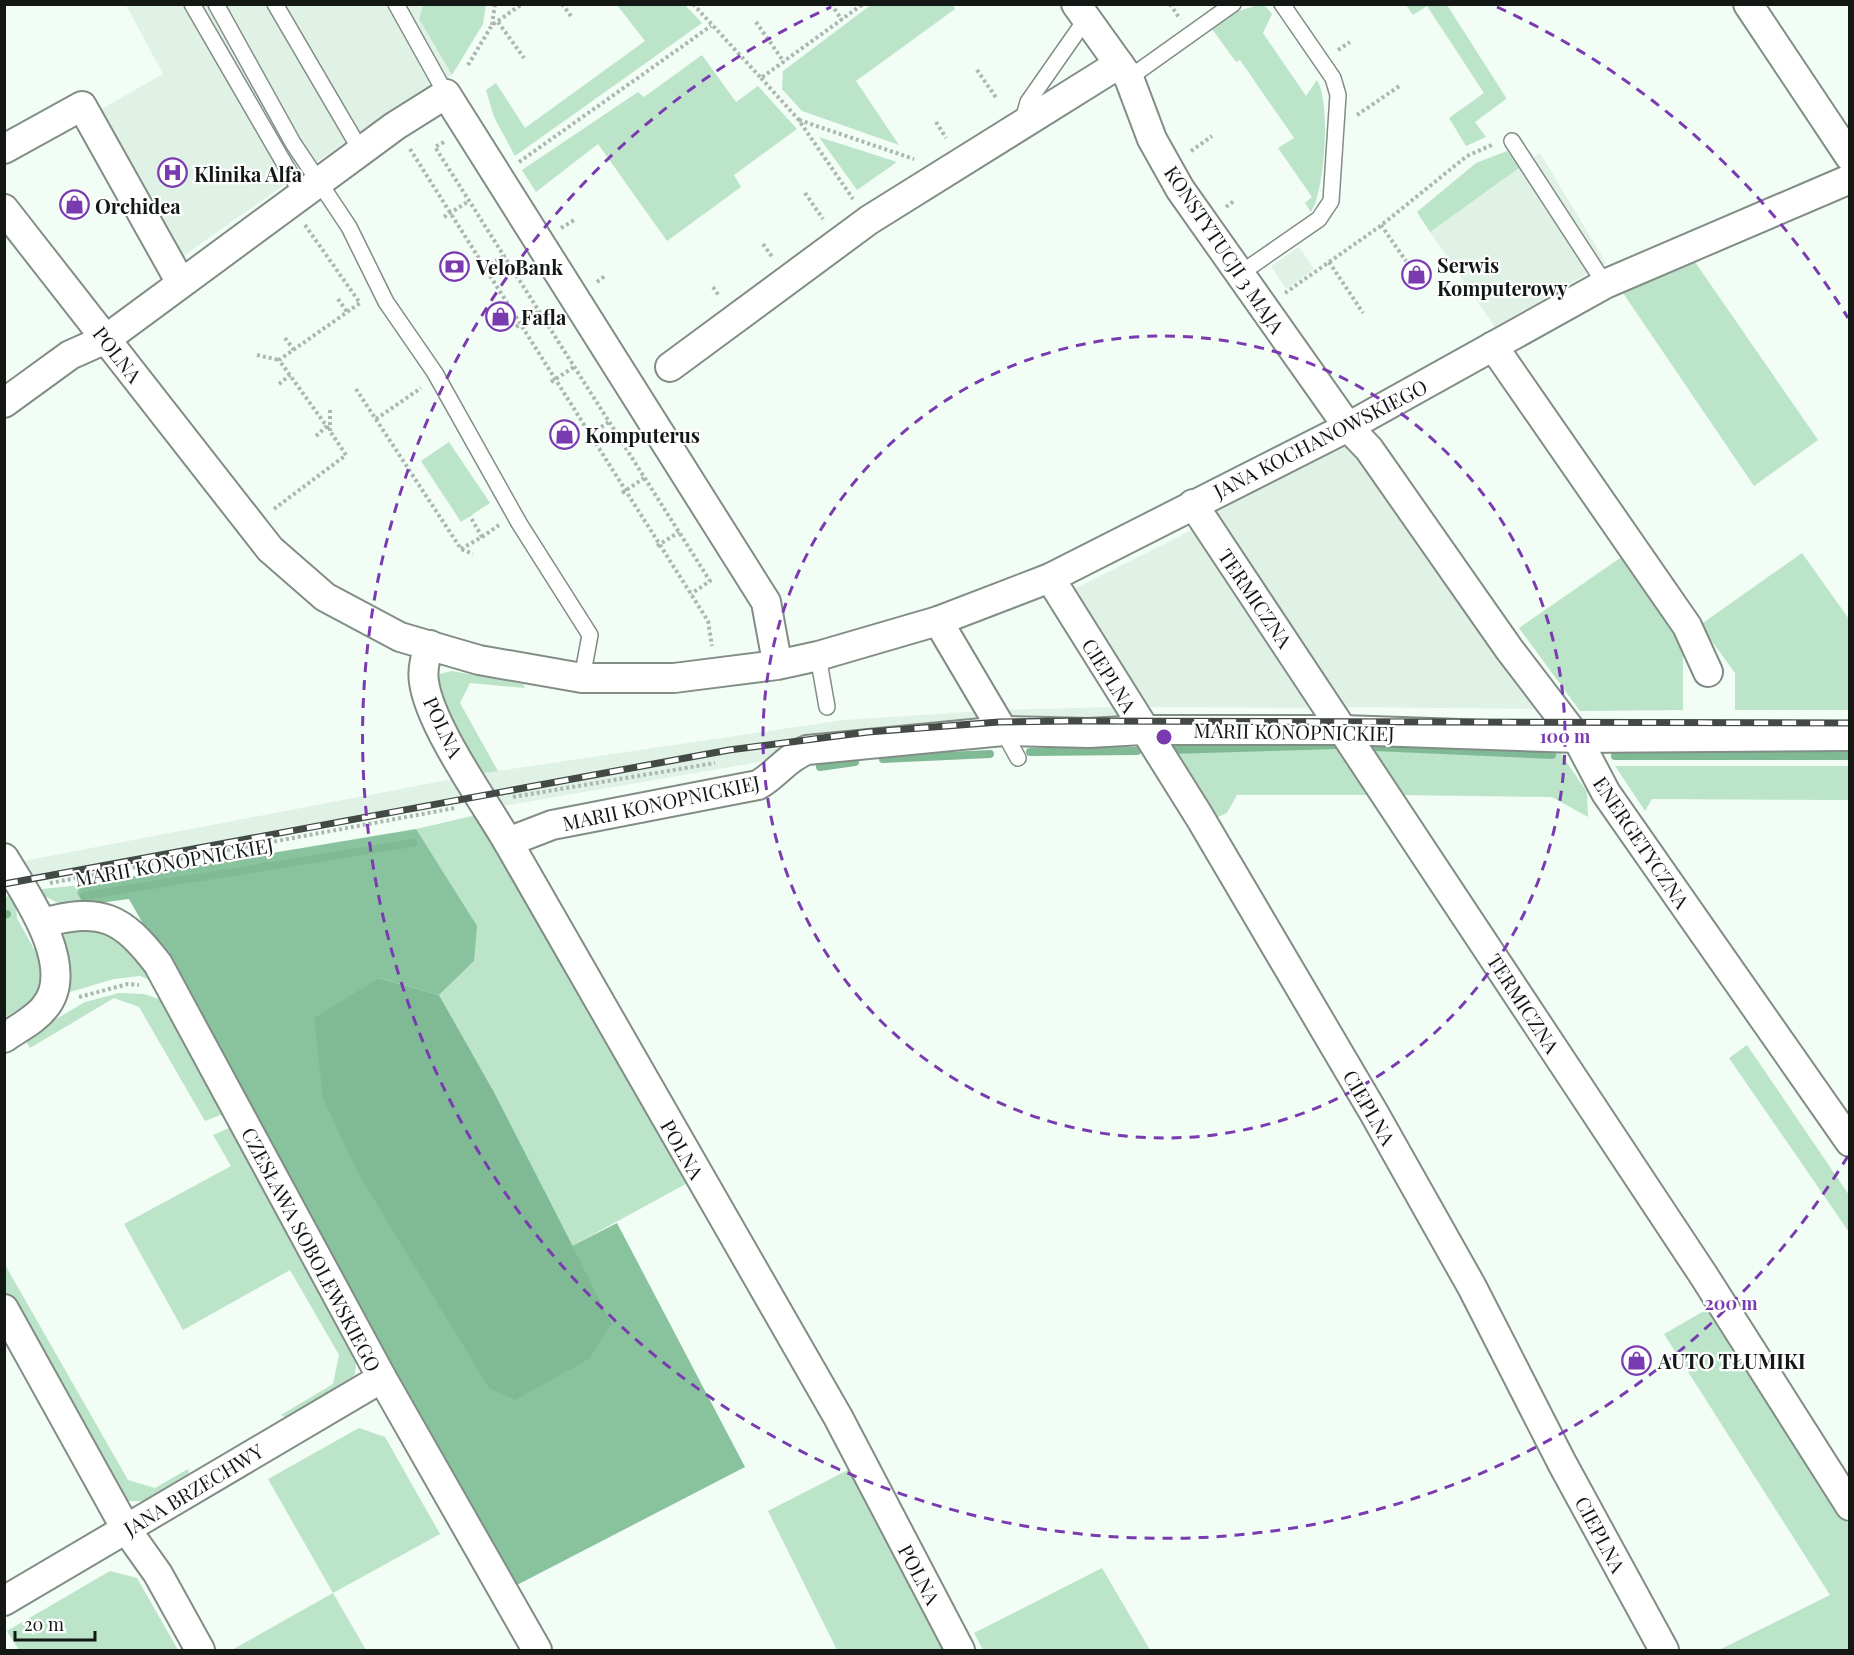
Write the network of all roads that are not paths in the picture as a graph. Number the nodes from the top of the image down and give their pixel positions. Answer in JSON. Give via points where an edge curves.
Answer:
{"nodes":[{"id":1,"x":192,"y":4,"type":"edge"},
{"id":2,"x":216,"y":4,"type":"edge"},
{"id":3,"x":275,"y":4,"type":"edge"},
{"id":4,"x":396,"y":4,"type":"edge"},
{"id":5,"x":1233,"y":4,"type":"edge"},
{"id":6,"x":1282,"y":4,"type":"edge"},
{"id":7,"x":1748,"y":4,"type":"edge"},
{"id":8,"x":1081,"y":12,"type":"edge"},
{"id":9,"x":1124,"y":71,"type":"junction"},
{"id":10,"x":446,"y":94,"type":"junction"},
{"id":11,"x":1022,"y":124,"type":"junction"},
{"id":12,"x":1512,"y":141,"type":"road end"},
{"id":13,"x":4,"y":149,"type":"edge"},
{"id":14,"x":361,"y":151,"type":"junction"},
{"id":15,"x":1850,"y":157,"type":"edge"},
{"id":16,"x":1850,"y":179,"type":"edge"},
{"id":17,"x":307,"y":198,"type":"junction"},
{"id":18,"x":4,"y":209,"type":"edge"},
{"id":19,"x":1241,"y":273,"type":"junction"},
{"id":20,"x":181,"y":284,"type":"junction"},
{"id":21,"x":1605,"y":284,"type":"junction"},
{"id":22,"x":106,"y":339,"type":"junction"},
{"id":23,"x":1492,"y":346,"type":"junction"},
{"id":24,"x":670,"y":367,"type":"dead end"},
{"id":25,"x":4,"y":403,"type":"edge"},
{"id":26,"x":1348,"y":427,"type":"junction"},
{"id":27,"x":1193,"y":504,"type":"junction"},
{"id":28,"x":1050,"y":578,"type":"junction"},
{"id":29,"x":938,"y":621,"type":"junction"},
{"id":30,"x":430,"y":645,"type":"junction"},
{"id":31,"x":818,"y":656,"type":"junction"},
{"id":32,"x":776,"y":658,"type":"junction"},
{"id":33,"x":1708,"y":672,"type":"dead end"},
{"id":34,"x":582,"y":678,"type":"junction"},
{"id":35,"x":827,"y":707,"type":"dead end"},
{"id":36,"x":1143,"y":730,"type":"junction"},
{"id":37,"x":1343,"y":730,"type":"junction"},
{"id":38,"x":1003,"y":731,"type":"junction"},
{"id":39,"x":1850,"y":736,"type":"edge"},
{"id":40,"x":1577,"y":738,"type":"junction"},
{"id":41,"x":1018,"y":758,"type":"dead end"},
{"id":42,"x":508,"y":842,"type":"junction"},
{"id":43,"x":4,"y":858,"type":"edge"},
{"id":44,"x":43,"y":924,"type":"junction"},
{"id":45,"x":4,"y":1038,"type":"edge"},
{"id":46,"x":1850,"y":1142,"type":"edge"},
{"id":47,"x":4,"y":1309,"type":"edge"},
{"id":48,"x":382,"y":1378,"type":"junction"},
{"id":49,"x":1850,"y":1506,"type":"edge"},
{"id":50,"x":126,"y":1529,"type":"junction"},
{"id":51,"x":4,"y":1601,"type":"edge"},
{"id":52,"x":200,"y":1650,"type":"edge"},
{"id":53,"x":537,"y":1650,"type":"edge"},
{"id":54,"x":960,"y":1650,"type":"edge"},
{"id":55,"x":1664,"y":1650,"type":"edge"}],
"edges":[{"from":1,"to":17,"type":"lane"},
{"from":2,"to":17,"type":"lane","via":[[293,143]]},
{"from":3,"to":14,"type":"lane"},
{"from":4,"to":10,"type":"lane"},
{"from":5,"to":9,"type":"lane"},
{"from":6,"to":19,"type":"lane","via":[[1333,78],[1338,95],[1331,201],[1327,210]]},
{"from":7,"to":15,"type":"street"},
{"from":8,"to":9,"type":"street","name":"KONSTYTUCJI 3 MAJA"},
{"from":8,"to":11,"type":"lane","via":[[1028,102]]},
{"from":9,"to":11,"type":"street"},
{"from":9,"to":19,"type":"street","name":"KONSTYTUCJI 3 MAJA","via":[[1152,139],[1180,189]]},
{"from":10,"to":14,"type":"street"},
{"from":10,"to":32,"type":"street","via":[[765,602]]},
{"from":11,"to":24,"type":"street","via":[[869,219]]},
{"from":12,"to":21,"type":"lane"},
{"from":13,"to":20,"type":"street","via":[[82,106]]},
{"from":14,"to":17,"type":"street"},
{"from":16,"to":21,"type":"street","name":"JANA KOCHANOWSKIEGO"},
{"from":17,"to":20,"type":"street"},
{"from":17,"to":34,"type":"lane","via":[[349,227],[386,302],[436,377],[519,524],[590,635]]},
{"from":18,"to":22,"type":"street","name":"POLNA"},
{"from":19,"to":26,"type":"street","name":"KONSTYTUCJI 3 MAJA"},
{"from":20,"to":22,"type":"street"},
{"from":21,"to":23,"type":"street","name":"JANA KOCHANOWSKIEGO"},
{"from":22,"to":25,"type":"street","via":[[70,355]]},
{"from":22,"to":30,"type":"street","name":"POLNA","via":[[270,549],[325,597],[400,637]]},
{"from":23,"to":26,"type":"street","name":"JANA KOCHANOWSKIEGO"},
{"from":23,"to":33,"type":"street","via":[[1688,626]]},
{"from":26,"to":27,"type":"street","name":"JANA KOCHANOWSKIEGO"},
{"from":26,"to":40,"type":"street","name":"ENERGETYCZNA","via":[[1369,449],[1509,649]]},
{"from":27,"to":28,"type":"street","name":"JANA KOCHANOWSKIEGO"},
{"from":27,"to":37,"type":"street","name":"TERMICZNA"},
{"from":28,"to":29,"type":"street","name":"JANA KOCHANOWSKIEGO"},
{"from":28,"to":36,"type":"street","name":"CIEPLNA"},
{"from":29,"to":31,"type":"street","name":"JANA KOCHANOWSKIEGO"},
{"from":29,"to":38,"type":"street"},
{"from":30,"to":34,"type":"street","name":"POLNA","via":[[479,660]]},
{"from":30,"to":42,"type":"street","name":"POLNA","via":[[424,662],[424,682],[431,706]]},
{"from":31,"to":32,"type":"street","name":"JANA KOCHANOWSKIEGO"},
{"from":31,"to":35,"type":"lane"},
{"from":32,"to":34,"type":"street","name":"POLNA","via":[[674,678]]},
{"from":36,"to":37,"type":"street","name":"MARII KONOPNICKIEJ"},
{"from":36,"to":38,"type":"street","name":"MARII KONOPNICKIEJ","via":[[1089,734]]},
{"from":36,"to":55,"type":"street","name":"CIEPLNA","via":[[1199,816],[1374,1113],[1472,1287]]},
{"from":37,"to":40,"type":"street","name":"MARII KONOPNICKIEJ"},
{"from":37,"to":49,"type":"street","name":"TERMICZNA","via":[[1697,1266]]},
{"from":38,"to":41,"type":"lane"},
{"from":38,"to":42,"type":"street","name":"MARII KONOPNICKIEJ","via":[[807,750],[797,753],[758,785],[552,825]]},
{"from":39,"to":40,"type":"street","name":"MARII KONOPNICKIEJ"},
{"from":40,"to":46,"type":"street","name":"ENERGETYCZNA","via":[[1606,793]]},
{"from":42,"to":54,"type":"street","name":"POLNA","via":[[838,1417]]},
{"from":43,"to":44,"type":"street"},
{"from":44,"to":45,"type":"street","via":[[54,960],[51,995],[45,1007]]},
{"from":44,"to":48,"type":"street","name":"CZESŁAWA SOBOLEWSKIEGO","via":[[99,916],[124,926],[158,964]]},
{"from":47,"to":50,"type":"street"},
{"from":48,"to":50,"type":"street","name":"JANA BRZECHWY"},
{"from":48,"to":53,"type":"street","name":"CZESŁAWA SOBOLEWSKIEGO"},
{"from":50,"to":51,"type":"street","name":"JANA BRZECHWY"},
{"from":50,"to":52,"type":"street","via":[[158,1574]]}]}
